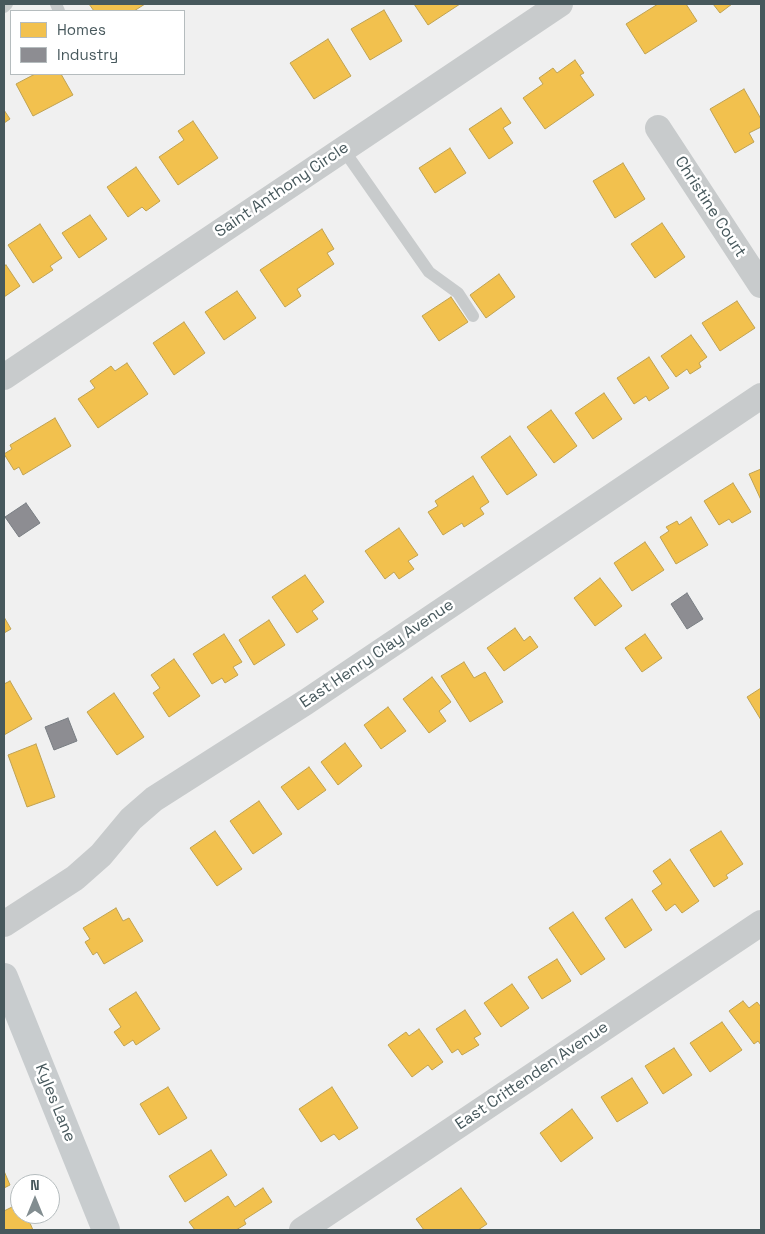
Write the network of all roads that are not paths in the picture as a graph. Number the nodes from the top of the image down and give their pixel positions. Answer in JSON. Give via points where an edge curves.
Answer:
{"nodes":[{"id":1,"x":7,"y":4,"type":"edge"},
{"id":2,"x":560,"y":4,"type":"edge"},
{"id":3,"x":4,"y":7,"type":"edge"},
{"id":4,"x":658,"y":128,"type":"dead end"},
{"id":5,"x":343,"y":149,"type":"junction"},
{"id":6,"x":761,"y":286,"type":"edge"},
{"id":7,"x":473,"y":316,"type":"dead end"},
{"id":8,"x":4,"y":377,"type":"edge"},
{"id":9,"x":761,"y":396,"type":"edge"},
{"id":10,"x":761,"y":923,"type":"edge"},
{"id":11,"x":4,"y":924,"type":"edge"},
{"id":12,"x":4,"y":977,"type":"edge"},
{"id":13,"x":106,"y":1230,"type":"edge"},
{"id":14,"x":302,"y":1230,"type":"edge"}],
"edges":[{"from":1,"to":3,"type":"lane"},
{"from":2,"to":5,"type":"street","name":"Saint Anthony Circle"},
{"from":4,"to":6,"type":"street","name":"Christine Court"},
{"from":5,"to":7,"type":"lane","via":[[428,272],[458,293]]},
{"from":5,"to":8,"type":"street","name":"Saint Anthony Circle"},
{"from":9,"to":11,"type":"street","name":"East Henry Clay Avenue","via":[[306,702],[154,799],[75,878]]},
{"from":10,"to":14,"type":"street","name":"East Crittenden Avenue"},
{"from":12,"to":13,"type":"main road","name":"Kyles Lane"}]}
